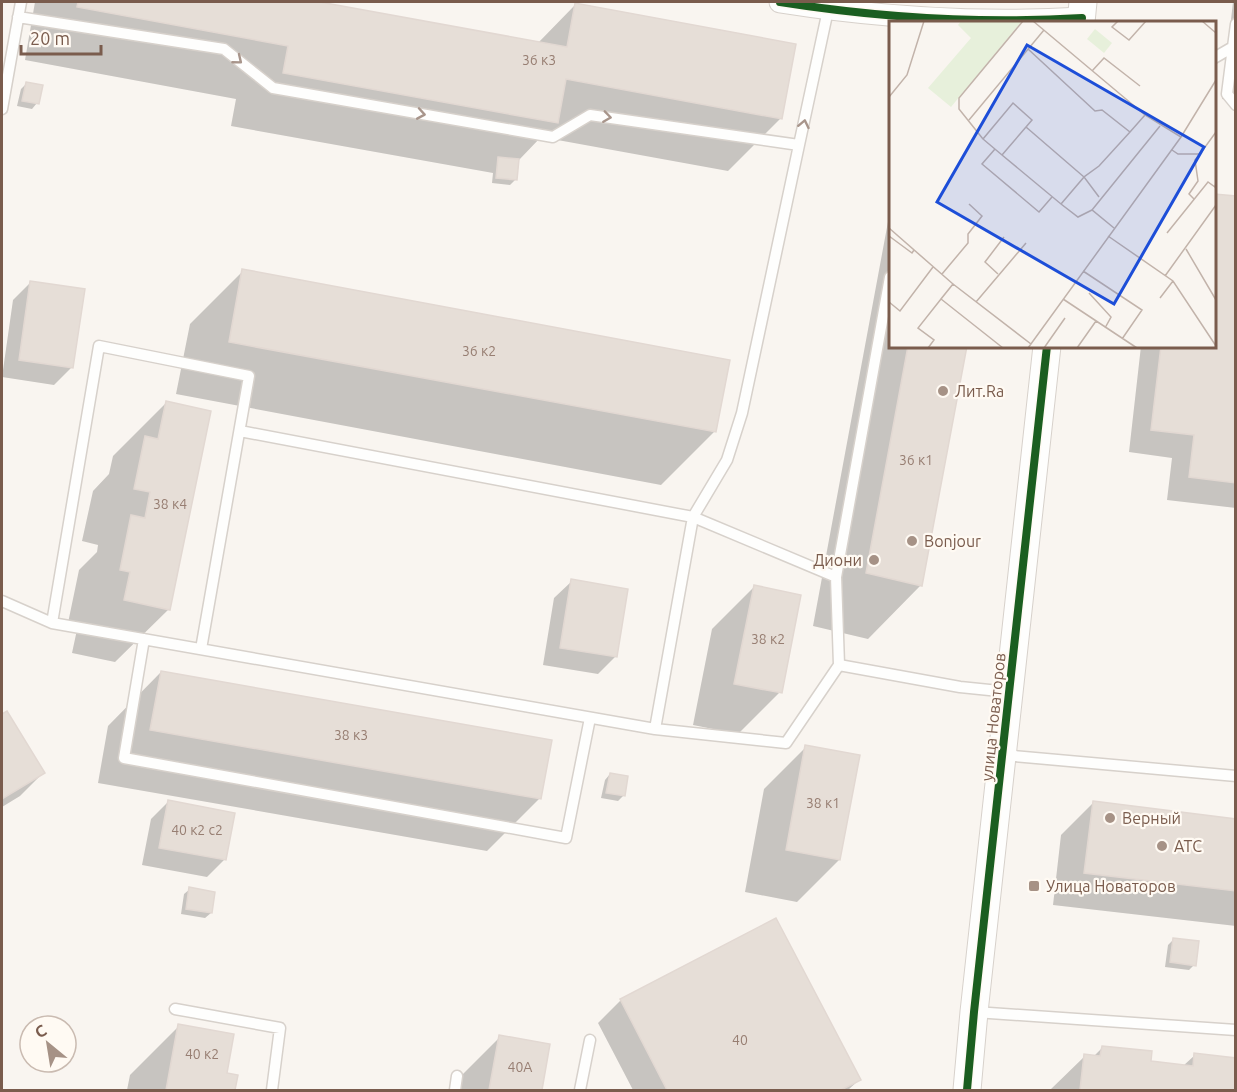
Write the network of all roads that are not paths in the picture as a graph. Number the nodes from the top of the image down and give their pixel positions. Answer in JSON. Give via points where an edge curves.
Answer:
{"nodes":[{"id":1,"x":21,"y":2,"type":"edge"},
{"id":2,"x":780,"y":2,"type":"edge"},
{"id":3,"x":825,"y":9,"type":"junction"},
{"id":4,"x":1082,"y":14,"type":"edge"},
{"id":5,"x":18,"y":17,"type":"junction"},
{"id":6,"x":936,"y":21,"type":"edge"},
{"id":7,"x":1236,"y":24,"type":"edge"},
{"id":8,"x":1233,"y":47,"type":"junction"},
{"id":9,"x":1216,"y":57,"type":"edge"},
{"id":10,"x":1236,"y":105,"type":"edge"},
{"id":11,"x":2,"y":109,"type":"edge"},
{"id":12,"x":799,"y":146,"type":"junction"},
{"id":13,"x":889,"y":288,"type":"edge"},
{"id":14,"x":1047,"y":348,"type":"edge"},
{"id":15,"x":240,"y":431,"type":"junction"},
{"id":16,"x":693,"y":517,"type":"junction"},
{"id":17,"x":836,"y":577,"type":"junction"},
{"id":18,"x":2,"y":602,"type":"edge"},
{"id":19,"x":52,"y":623,"type":"junction"},
{"id":20,"x":144,"y":639,"type":"junction"},
{"id":21,"x":201,"y":649,"type":"junction"},
{"id":22,"x":839,"y":665,"type":"junction"},
{"id":23,"x":1009,"y":692,"type":"junction"},
{"id":24,"x":590,"y":718,"type":"junction"},
{"id":25,"x":655,"y":729,"type":"junction"},
{"id":26,"x":1002,"y":755,"type":"junction"},
{"id":27,"x":1236,"y":776,"type":"edge"},
{"id":28,"x":175,"y":1009,"type":"dead end"},
{"id":29,"x":974,"y":1012,"type":"junction"},
{"id":30,"x":1236,"y":1030,"type":"edge"},
{"id":31,"x":590,"y":1040,"type":"dead end"},
{"id":32,"x":457,"y":1076,"type":"dead end"},
{"id":33,"x":272,"y":1090,"type":"edge"},
{"id":34,"x":455,"y":1090,"type":"edge"},
{"id":35,"x":580,"y":1090,"type":"edge"},
{"id":36,"x":967,"y":1090,"type":"edge"}],
"edges":[{"from":1,"to":5,"type":"lane"},
{"from":2,"to":3,"type":"street"},
{"from":3,"to":6,"type":"street"},
{"from":12,"to":3,"type":"lane","one_way":true},
{"from":4,"to":6,"type":"street","via":[[1032,21]]},
{"from":5,"to":11,"type":"lane"},
{"from":5,"to":12,"type":"lane","one_way":true,"via":[[224,49],[273,88],[554,137],[590,115]]},
{"from":7,"to":8,"type":"lane"},
{"from":8,"to":9,"type":"lane"},
{"from":8,"to":10,"type":"lane","via":[[1227,94]]},
{"from":12,"to":16,"type":"lane","via":[[742,413],[727,460]]},
{"from":13,"to":17,"type":"lane"},
{"from":14,"to":23,"type":"street","name":"улица Новаторов"},
{"from":15,"to":16,"type":"lane"},
{"from":15,"to":19,"type":"lane","via":[[249,376],[99,346]]},
{"from":15,"to":21,"type":"lane"},
{"from":16,"to":17,"type":"lane"},
{"from":16,"to":25,"type":"lane"},
{"from":17,"to":22,"type":"lane"},
{"from":18,"to":19,"type":"lane"},
{"from":19,"to":20,"type":"lane"},
{"from":20,"to":21,"type":"lane"},
{"from":20,"to":24,"type":"lane","via":[[124,758],[566,838]]},
{"from":21,"to":24,"type":"lane"},
{"from":22,"to":23,"type":"lane"},
{"from":22,"to":25,"type":"lane","via":[[786,743]]},
{"from":23,"to":26,"type":"street","name":"улица Новаторов"},
{"from":24,"to":25,"type":"lane"},
{"from":26,"to":27,"type":"lane"},
{"from":26,"to":29,"type":"street","name":"улица Новаторов"},
{"from":28,"to":33,"type":"lane","via":[[280,1028]]},
{"from":29,"to":30,"type":"lane"},
{"from":29,"to":36,"type":"street","name":"улица Новаторов"},
{"from":31,"to":35,"type":"lane"},
{"from":32,"to":34,"type":"lane"}]}
